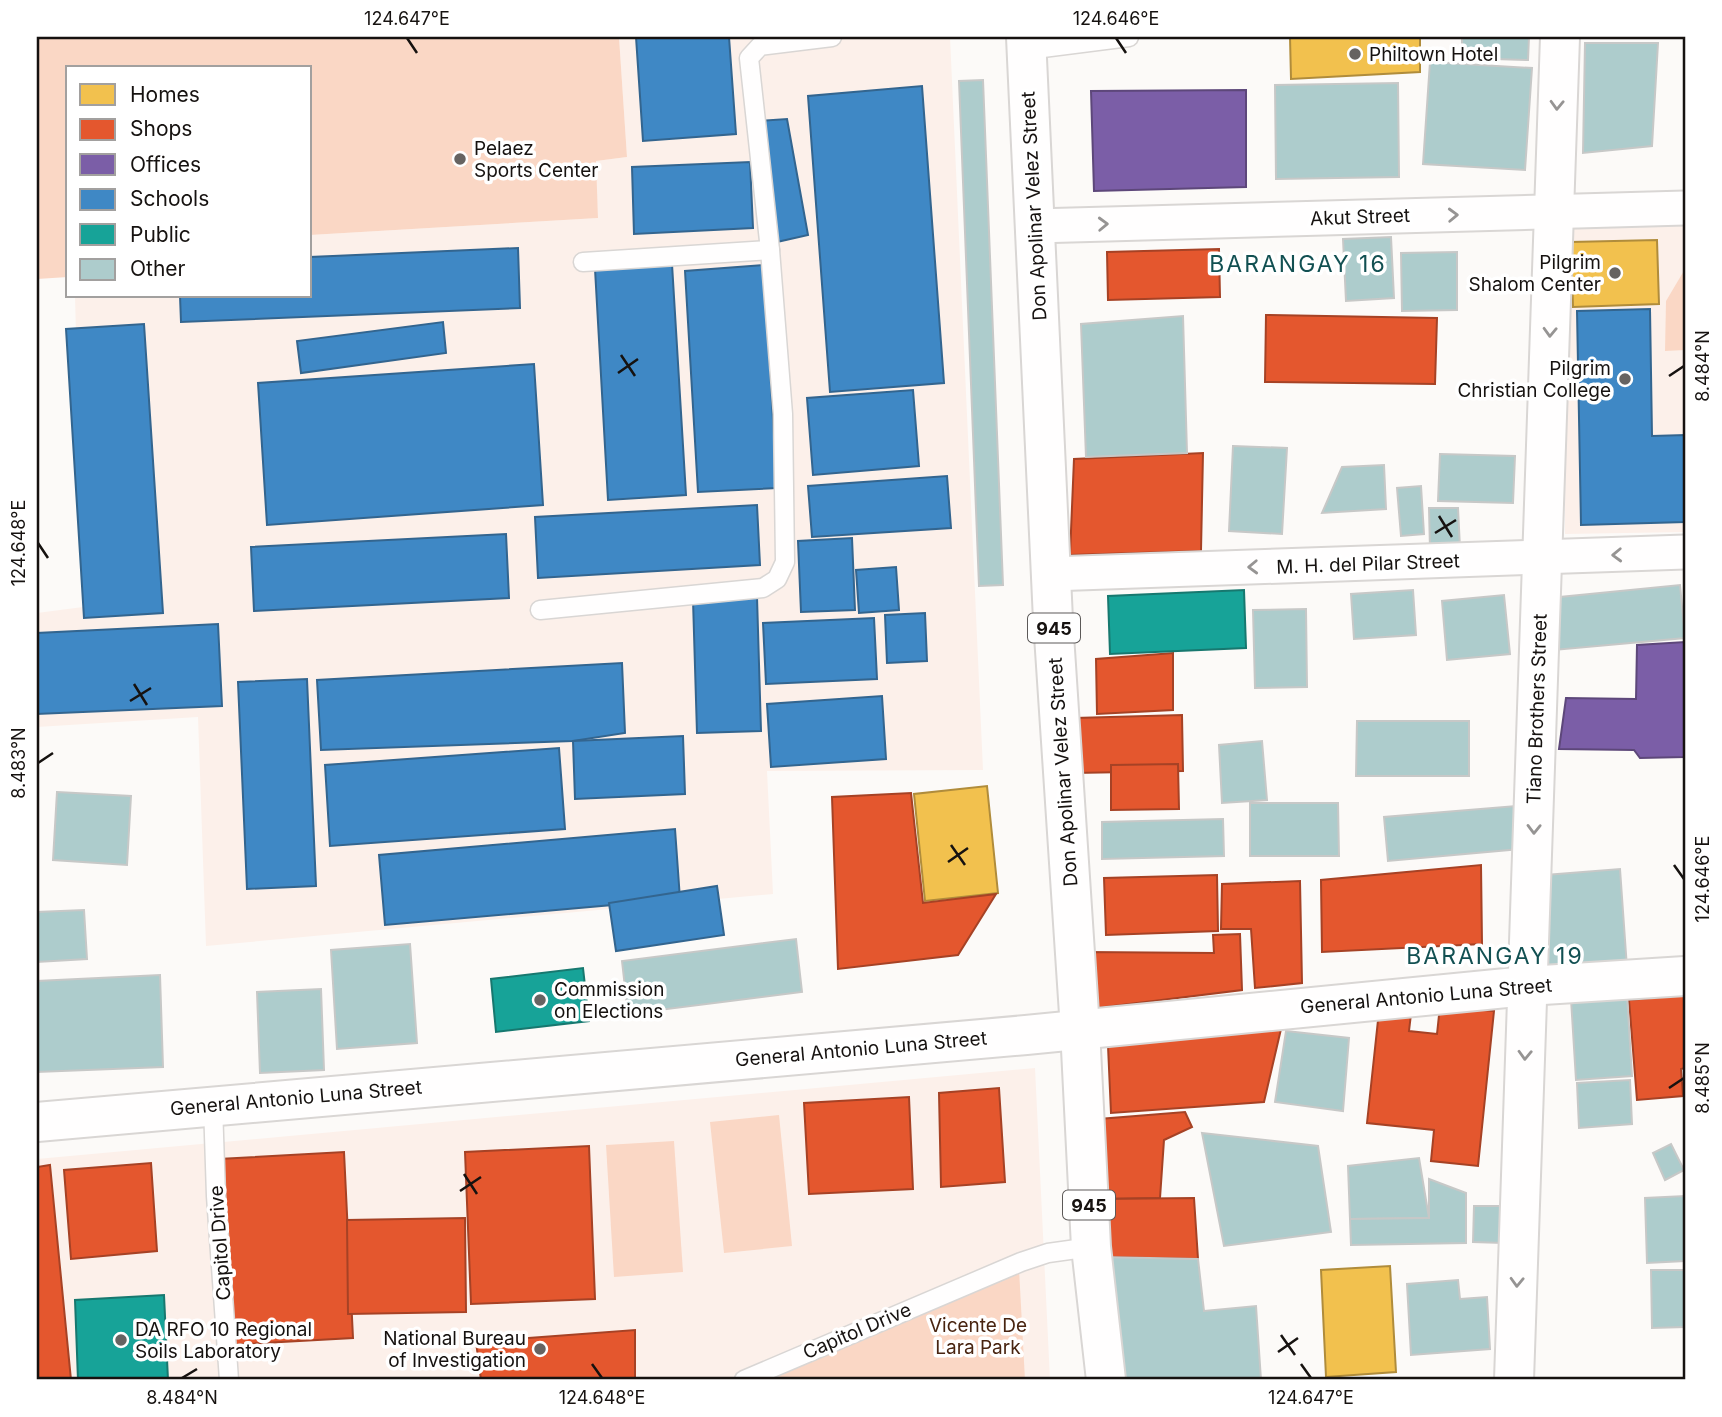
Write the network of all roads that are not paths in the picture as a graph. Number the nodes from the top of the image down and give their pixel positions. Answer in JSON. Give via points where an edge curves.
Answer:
{"nodes":[{"id":1,"x":832,"y":37,"type":"edge"},
{"id":2,"x":1129,"y":37,"type":"edge"},
{"id":3,"x":1560,"y":37,"type":"edge"},
{"id":4,"x":1027,"y":43,"type":"edge"},
{"id":5,"x":1685,"y":208,"type":"edge"},
{"id":6,"x":1554,"y":212,"type":"junction"},
{"id":7,"x":1035,"y":226,"type":"junction"},
{"id":8,"x":770,"y":250,"type":"junction"},
{"id":9,"x":583,"y":262,"type":"dead end"},
{"id":10,"x":1685,"y":552,"type":"edge"},
{"id":11,"x":1542,"y":558,"type":"junction"},
{"id":12,"x":1050,"y":574,"type":"junction"},
{"id":13,"x":540,"y":610,"type":"dead end"},
{"id":14,"x":1685,"y":976,"type":"edge"},
{"id":15,"x":1527,"y":986,"type":"junction"},
{"id":16,"x":1080,"y":1029,"type":"junction"},
{"id":17,"x":213,"y":1105,"type":"junction"},
{"id":18,"x":37,"y":1122,"type":"edge"},
{"id":19,"x":1091,"y":1247,"type":"junction"},
{"id":20,"x":229,"y":1380,"type":"edge"},
{"id":21,"x":744,"y":1380,"type":"edge"},
{"id":22,"x":1106,"y":1380,"type":"edge"},
{"id":23,"x":1514,"y":1380,"type":"edge"}],
"edges":[{"from":1,"to":8,"type":"lane","via":[[760,46],[749,58]]},
{"from":2,"to":4,"type":"lane"},
{"from":3,"to":6,"type":"street","name":"Tiano Brothers Street","one_way":true},
{"from":4,"to":7,"type":"street","name":"Don Apolinar Velez Street","number":"945"},
{"from":5,"to":6,"type":"street","name":"Akut Street"},
{"from":7,"to":6,"type":"street","name":"Akut Street","one_way":true},
{"from":6,"to":11,"type":"street","name":"Tiano Brothers Street","one_way":true},
{"from":7,"to":12,"type":"street","name":"Don Apolinar Velez Street","number":"945"},
{"from":8,"to":9,"type":"lane"},
{"from":8,"to":13,"type":"lane","via":[[783,414],[785,562],[777,579],[763,589]]},
{"from":10,"to":11,"type":"street","name":"M. H. del Pilar Street","one_way":true},
{"from":11,"to":12,"type":"street","name":"M. H. del Pilar Street","one_way":true},
{"from":11,"to":15,"type":"street","name":"Tiano Brothers Street","one_way":true},
{"from":12,"to":16,"type":"street","name":"Don Apolinar Velez Street","number":"945"},
{"from":14,"to":15,"type":"street","name":"General Antonio Luna Street"},
{"from":15,"to":16,"type":"street","name":"General Antonio Luna Street"},
{"from":15,"to":23,"type":"street","name":"Tiano Brothers Street","one_way":true},
{"from":16,"to":17,"type":"street","name":"General Antonio Luna Street"},
{"from":16,"to":19,"type":"street","name":"Don Apolinar Velez Street","number":"945"},
{"from":17,"to":18,"type":"street","name":"General Antonio Luna Street"},
{"from":17,"to":20,"type":"lane","name":"Capitol Drive"},
{"from":19,"to":21,"type":"lane","name":"Capitol Drive","via":[[1021,1262]]},
{"from":19,"to":22,"type":"street","name":"Don Apolinar Velez Street","number":"945"}]}
